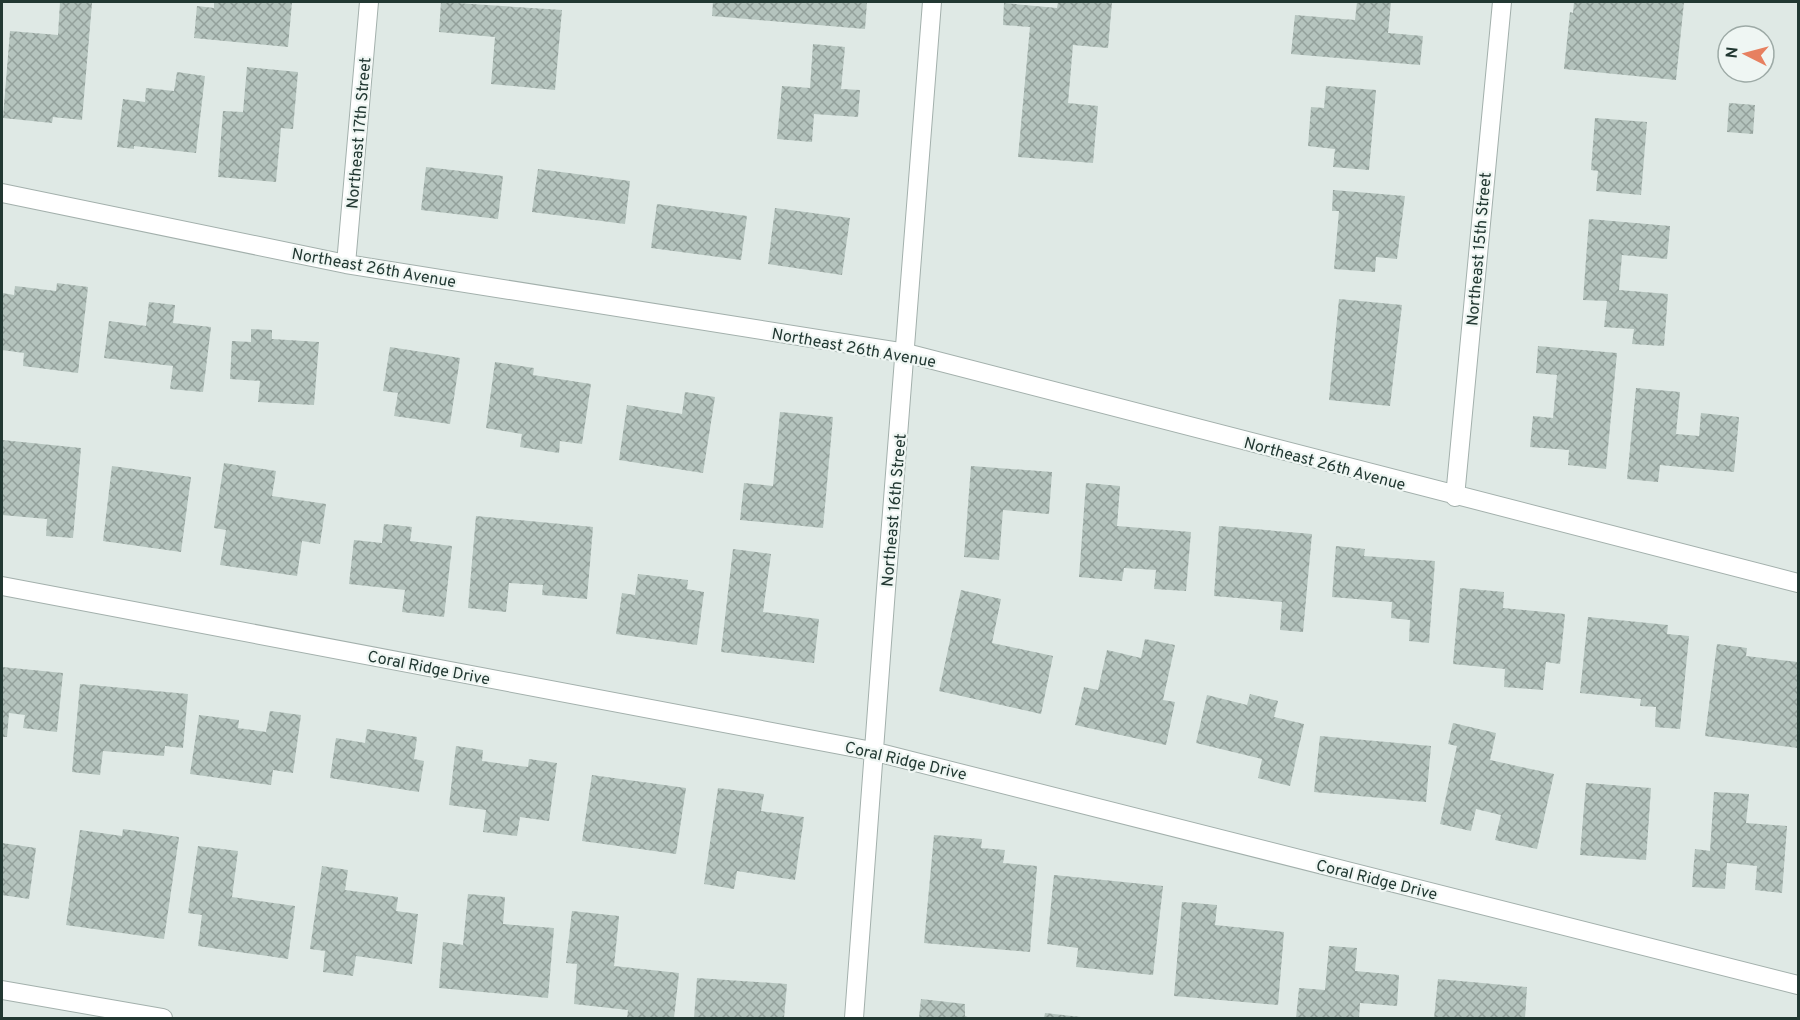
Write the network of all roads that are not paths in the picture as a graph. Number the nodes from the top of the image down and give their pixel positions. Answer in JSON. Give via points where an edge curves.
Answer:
{"nodes":[{"id":1,"x":369,"y":2,"type":"edge"},
{"id":2,"x":932,"y":2,"type":"edge"},
{"id":3,"x":1502,"y":2,"type":"edge"},
{"id":4,"x":2,"y":193,"type":"edge"},
{"id":5,"x":346,"y":264,"type":"junction"},
{"id":6,"x":906,"y":354,"type":"junction"},
{"id":7,"x":1455,"y":497,"type":"junction"},
{"id":8,"x":1798,"y":583,"type":"edge"},
{"id":9,"x":2,"y":586,"type":"edge"},
{"id":10,"x":872,"y":751,"type":"junction"},
{"id":11,"x":1798,"y":986,"type":"edge"},
{"id":12,"x":2,"y":990,"type":"edge"},
{"id":13,"x":163,"y":1018,"type":"edge"},
{"id":14,"x":854,"y":1018,"type":"edge"}],
"edges":[{"from":1,"to":5,"type":"street","name":"Northeast 17th Street"},
{"from":2,"to":6,"type":"street","name":"Northeast 16th Street"},
{"from":3,"to":7,"type":"street","name":"Northeast 15th Street"},
{"from":4,"to":5,"type":"street","name":"Northeast 26th Avenue"},
{"from":5,"to":6,"type":"street","name":"Northeast 26th Avenue"},
{"from":6,"to":7,"type":"street","name":"Northeast 26th Avenue"},
{"from":6,"to":10,"type":"street","name":"Northeast 16th Street"},
{"from":7,"to":8,"type":"street","name":"Northeast 26th Avenue"},
{"from":9,"to":10,"type":"street","name":"Coral Ridge Drive"},
{"from":10,"to":11,"type":"street","name":"Coral Ridge Drive"},
{"from":10,"to":14,"type":"street","name":"Northeast 16th Street"},
{"from":12,"to":13,"type":"street"}]}
